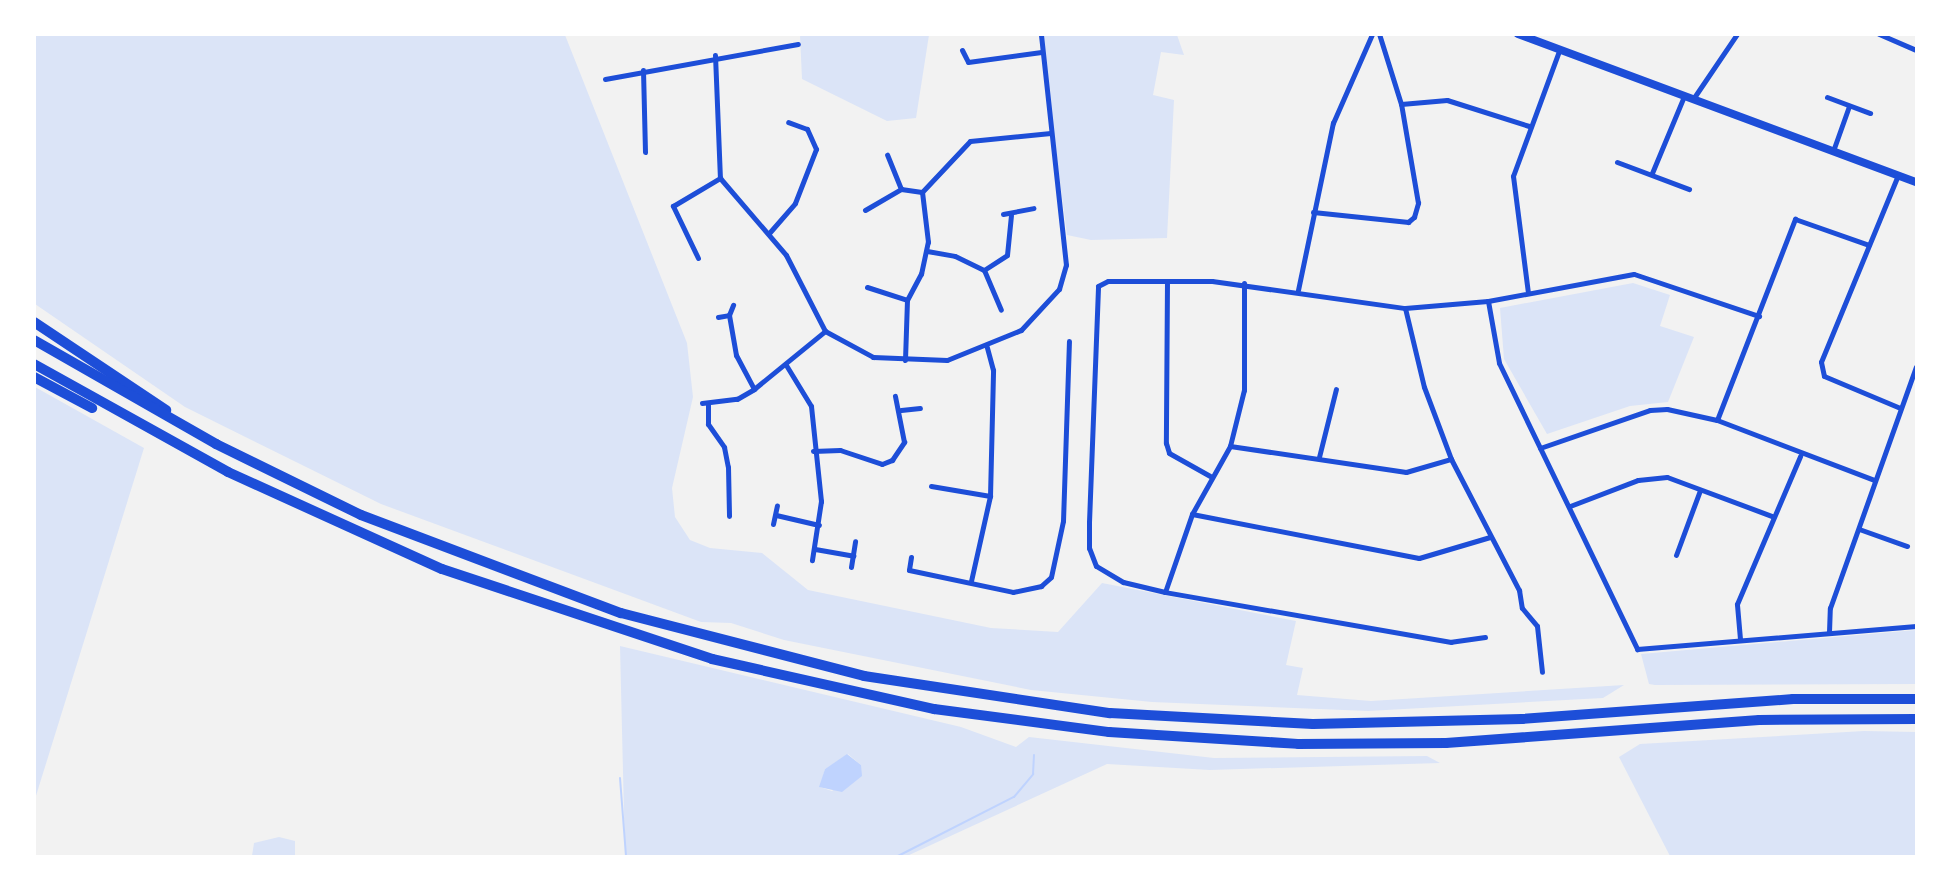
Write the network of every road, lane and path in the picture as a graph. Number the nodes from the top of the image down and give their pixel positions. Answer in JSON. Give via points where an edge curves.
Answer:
{"nodes":[{"id":1,"x":1041,"y":34,"type":"edge"},
{"id":2,"x":1372,"y":34,"type":"edge"},
{"id":3,"x":1379,"y":34,"type":"edge"},
{"id":4,"x":1518,"y":34,"type":"edge"},
{"id":5,"x":1737,"y":34,"type":"edge"},
{"id":6,"x":1879,"y":34,"type":"edge"},
{"id":7,"x":798,"y":44,"type":"dead end"},
{"id":8,"x":962,"y":50,"type":"dead end"},
{"id":9,"x":1917,"y":50,"type":"edge"},
{"id":10,"x":1559,"y":51,"type":"junction"},
{"id":11,"x":1041,"y":52,"type":"junction"},
{"id":12,"x":715,"y":55,"type":"junction"},
{"id":13,"x":643,"y":70,"type":"junction"},
{"id":14,"x":605,"y":79,"type":"dead end"},
{"id":15,"x":1827,"y":97,"type":"dead end"},
{"id":16,"x":1688,"y":98,"type":"junction"},
{"id":17,"x":1401,"y":104,"type":"junction"},
{"id":18,"x":1850,"y":106,"type":"junction"},
{"id":19,"x":1870,"y":113,"type":"dead end"},
{"id":20,"x":788,"y":122,"type":"dead end"},
{"id":21,"x":1529,"y":126,"type":"junction"},
{"id":22,"x":1051,"y":133,"type":"junction"},
{"id":23,"x":1833,"y":151,"type":"junction"},
{"id":24,"x":645,"y":152,"type":"dead end"},
{"id":25,"x":887,"y":155,"type":"dead end"},
{"id":26,"x":1617,"y":162,"type":"dead end"},
{"id":27,"x":1652,"y":173,"type":"junction"},
{"id":28,"x":1898,"y":175,"type":"junction"},
{"id":29,"x":720,"y":178,"type":"junction"},
{"id":30,"x":1917,"y":182,"type":"edge"},
{"id":31,"x":901,"y":189,"type":"junction"},
{"id":32,"x":1689,"y":189,"type":"dead end"},
{"id":33,"x":922,"y":192,"type":"junction"},
{"id":34,"x":1034,"y":208,"type":"dead end"},
{"id":35,"x":865,"y":210,"type":"dead end"},
{"id":36,"x":1313,"y":212,"type":"junction"},
{"id":37,"x":1003,"y":214,"type":"dead end"},
{"id":38,"x":1011,"y":215,"type":"junction"},
{"id":39,"x":770,"y":232,"type":"junction"},
{"id":40,"x":1869,"y":245,"type":"junction"},
{"id":41,"x":927,"y":250,"type":"junction"},
{"id":42,"x":698,"y":258,"type":"dead end"},
{"id":43,"x":984,"y":270,"type":"junction"},
{"id":44,"x":1167,"y":281,"type":"junction"},
{"id":45,"x":1244,"y":283,"type":"junction"},
{"id":46,"x":867,"y":287,"type":"dead end"},
{"id":47,"x":1298,"y":290,"type":"junction"},
{"id":48,"x":1528,"y":293,"type":"junction"},
{"id":49,"x":908,"y":300,"type":"junction"},
{"id":50,"x":1488,"y":301,"type":"junction"},
{"id":51,"x":733,"y":305,"type":"dead end"},
{"id":52,"x":1406,"y":308,"type":"junction"},
{"id":53,"x":1001,"y":310,"type":"dead end"},
{"id":54,"x":729,"y":315,"type":"junction"},
{"id":55,"x":1759,"y":316,"type":"junction"},
{"id":56,"x":718,"y":317,"type":"dead end"},
{"id":57,"x":34,"y":322,"type":"edge"},
{"id":58,"x":825,"y":332,"type":"junction"},
{"id":59,"x":34,"y":340,"type":"edge"},
{"id":60,"x":1069,"y":341,"type":"dead end"},
{"id":61,"x":987,"y":347,"type":"junction"},
{"id":62,"x":905,"y":360,"type":"junction"},
{"id":63,"x":34,"y":364,"type":"edge"},
{"id":64,"x":786,"y":365,"type":"junction"},
{"id":65,"x":1917,"y":367,"type":"edge"},
{"id":66,"x":34,"y":377,"type":"edge"},
{"id":67,"x":754,"y":389,"type":"junction"},
{"id":68,"x":1336,"y":389,"type":"dead end"},
{"id":69,"x":895,"y":396,"type":"dead end"},
{"id":70,"x":920,"y":408,"type":"dead end"},
{"id":71,"x":1900,"y":408,"type":"junction"},
{"id":72,"x":901,"y":410,"type":"junction"},
{"id":73,"x":1717,"y":420,"type":"junction"},
{"id":74,"x":216,"y":444,"type":"junction"},
{"id":75,"x":1230,"y":446,"type":"junction"},
{"id":76,"x":1540,"y":448,"type":"junction"},
{"id":77,"x":813,"y":451,"type":"junction"},
{"id":78,"x":1800,"y":456,"type":"junction"},
{"id":79,"x":1319,"y":457,"type":"junction"},
{"id":80,"x":1451,"y":459,"type":"junction"},
{"id":81,"x":228,"y":472,"type":"junction"},
{"id":82,"x":1210,"y":476,"type":"junction"},
{"id":83,"x":1874,"y":480,"type":"junction"},
{"id":84,"x":931,"y":486,"type":"dead end"},
{"id":85,"x":1700,"y":490,"type":"junction"},
{"id":86,"x":990,"y":496,"type":"junction"},
{"id":87,"x":777,"y":505,"type":"dead end"},
{"id":88,"x":1570,"y":506,"type":"junction"},
{"id":89,"x":1192,"y":514,"type":"junction"},
{"id":90,"x":776,"y":515,"type":"junction"},
{"id":91,"x":729,"y":516,"type":"dead end"},
{"id":92,"x":1772,"y":516,"type":"junction"},
{"id":93,"x":773,"y":524,"type":"dead end"},
{"id":94,"x":819,"y":525,"type":"junction"},
{"id":95,"x":1859,"y":529,"type":"junction"},
{"id":96,"x":1490,"y":537,"type":"junction"},
{"id":97,"x":855,"y":541,"type":"dead end"},
{"id":98,"x":1907,"y":546,"type":"dead end"},
{"id":99,"x":814,"y":549,"type":"junction"},
{"id":100,"x":1676,"y":555,"type":"dead end"},
{"id":101,"x":853,"y":556,"type":"junction"},
{"id":102,"x":911,"y":557,"type":"dead end"},
{"id":103,"x":812,"y":560,"type":"dead end"},
{"id":104,"x":851,"y":567,"type":"dead end"},
{"id":105,"x":971,"y":581,"type":"junction"},
{"id":106,"x":1165,"y":592,"type":"junction"},
{"id":107,"x":1917,"y":626,"type":"edge"},
{"id":108,"x":1829,"y":632,"type":"junction"},
{"id":109,"x":1485,"y":637,"type":"dead end"},
{"id":110,"x":1740,"y":639,"type":"junction"},
{"id":111,"x":1542,"y":672,"type":"dead end"},
{"id":112,"x":1917,"y":699,"type":"edge"},
{"id":113,"x":1917,"y":719,"type":"edge"}],
"edges":[{"from":1,"to":11,"type":"street"},
{"from":2,"to":36,"type":"street","via":[[1333,123]]},
{"from":3,"to":17,"type":"street"},
{"from":4,"to":10,"type":"main road"},
{"from":5,"to":16,"type":"street"},
{"from":6,"to":9,"type":"street"},
{"from":7,"to":12,"type":"street"},
{"from":8,"to":11,"type":"street","via":[[968,62]]},
{"from":10,"to":16,"type":"main road"},
{"from":10,"to":21,"type":"street"},
{"from":11,"to":22,"type":"street"},
{"from":12,"to":13,"type":"street"},
{"from":12,"to":29,"type":"street"},
{"from":13,"to":14,"type":"street"},
{"from":13,"to":24,"type":"street"},
{"from":15,"to":18,"type":"street"},
{"from":16,"to":23,"type":"main road"},
{"from":16,"to":27,"type":"street"},
{"from":17,"to":21,"type":"street","via":[[1447,100]]},
{"from":17,"to":36,"type":"street","via":[[1418,203],[1414,217],[1408,222]]},
{"from":18,"to":19,"type":"street"},
{"from":18,"to":23,"type":"street"},
{"from":20,"to":39,"type":"street","via":[[807,129],[816,149],[795,203]]},
{"from":21,"to":48,"type":"street","via":[[1512,192]]},
{"from":22,"to":33,"type":"street","via":[[970,141]]},
{"from":22,"to":61,"type":"street","via":[[1066,265],[1059,289],[1021,330]]},
{"from":23,"to":28,"type":"main road"},
{"from":25,"to":31,"type":"street"},
{"from":26,"to":27,"type":"street"},
{"from":27,"to":32,"type":"street"},
{"from":28,"to":30,"type":"main road"},
{"from":28,"to":40,"type":"street"},
{"from":29,"to":39,"type":"street"},
{"from":29,"to":42,"type":"street","via":[[673,206]]},
{"from":31,"to":33,"type":"street"},
{"from":31,"to":35,"type":"street"},
{"from":33,"to":41,"type":"street"},
{"from":34,"to":38,"type":"street"},
{"from":36,"to":47,"type":"street"},
{"from":37,"to":38,"type":"street"},
{"from":38,"to":43,"type":"street","via":[[1007,255]]},
{"from":39,"to":58,"type":"street"},
{"from":40,"to":55,"type":"street","via":[[1795,219]]},
{"from":40,"to":71,"type":"street","via":[[1821,362],[1824,376]]},
{"from":41,"to":43,"type":"street","via":[[955,256]]},
{"from":41,"to":49,"type":"street"},
{"from":43,"to":53,"type":"street"},
{"from":44,"to":45,"type":"street"},
{"from":44,"to":82,"type":"street","via":[[1166,443],[1169,453]]},
{"from":44,"to":106,"type":"street","via":[[1098,286],[1089,548],[1096,566],[1113,578]]},
{"from":45,"to":47,"type":"street"},
{"from":45,"to":75,"type":"street","via":[[1244,390]]},
{"from":46,"to":49,"type":"street"},
{"from":47,"to":52,"type":"street"},
{"from":48,"to":50,"type":"street"},
{"from":48,"to":55,"type":"street","via":[[1634,274]]},
{"from":49,"to":62,"type":"street"},
{"from":50,"to":52,"type":"street"},
{"from":50,"to":76,"type":"street","via":[[1499,363]]},
{"from":51,"to":54,"type":"street"},
{"from":52,"to":80,"type":"street","via":[[1424,387]]},
{"from":54,"to":56,"type":"street"},
{"from":54,"to":67,"type":"street","via":[[736,355]]},
{"from":55,"to":73,"type":"street"},
{"from":57,"to":74,"type":"highway"},
{"from":58,"to":62,"type":"street","via":[[873,357]]},
{"from":58,"to":64,"type":"street"},
{"from":59,"to":74,"type":"highway"},
{"from":60,"to":105,"type":"street","via":[[1056,565],[1051,577],[1027,591]]},
{"from":61,"to":62,"type":"street","via":[[947,360]]},
{"from":61,"to":86,"type":"street","via":[[993,370]]},
{"from":63,"to":81,"type":"highway"},
{"from":64,"to":67,"type":"street"},
{"from":64,"to":77,"type":"street","via":[[811,406]]},
{"from":65,"to":71,"type":"street"},
{"from":66,"to":81,"type":"highway"},
{"from":67,"to":91,"type":"street","via":[[705,404],[708,424],[724,447]]},
{"from":68,"to":79,"type":"street"},
{"from":69,"to":72,"type":"street"},
{"from":70,"to":72,"type":"street"},
{"from":71,"to":83,"type":"street"},
{"from":72,"to":77,"type":"street","via":[[903,442],[899,453],[882,464],[840,450]]},
{"from":73,"to":76,"type":"street","via":[[1650,410]]},
{"from":73,"to":78,"type":"street"},
{"from":74,"to":112,"type":"highway","via":[[361,515],[621,613],[864,676],[1013,701],[1211,720],[1375,724],[1793,699]]},
{"from":75,"to":79,"type":"street"},
{"from":75,"to":82,"type":"street"},
{"from":76,"to":88,"type":"street"},
{"from":77,"to":94,"type":"street"},
{"from":78,"to":83,"type":"street"},
{"from":78,"to":92,"type":"street"},
{"from":79,"to":80,"type":"street","via":[[1406,472]]},
{"from":80,"to":96,"type":"street"},
{"from":81,"to":113,"type":"highway","via":[[442,569],[619,632],[860,694],[997,718],[1209,740],[1361,744],[1759,720]]},
{"from":82,"to":89,"type":"street"},
{"from":83,"to":95,"type":"street"},
{"from":84,"to":86,"type":"street"},
{"from":85,"to":88,"type":"street","via":[[1667,477],[1638,480]]},
{"from":85,"to":92,"type":"street"},
{"from":85,"to":100,"type":"street"},
{"from":86,"to":105,"type":"street"},
{"from":87,"to":90,"type":"street"},
{"from":88,"to":110,"type":"street","via":[[1637,649]]},
{"from":89,"to":96,"type":"street","via":[[1419,558]]},
{"from":89,"to":106,"type":"street"},
{"from":90,"to":93,"type":"street"},
{"from":90,"to":94,"type":"street"},
{"from":92,"to":110,"type":"street","via":[[1737,604]]},
{"from":94,"to":99,"type":"street"},
{"from":95,"to":98,"type":"street"},
{"from":95,"to":108,"type":"street","via":[[1830,608]]},
{"from":96,"to":111,"type":"street","via":[[1519,590],[1522,608],[1537,626]]},
{"from":97,"to":101,"type":"street"},
{"from":99,"to":101,"type":"street"},
{"from":99,"to":103,"type":"street"},
{"from":101,"to":104,"type":"street"},
{"from":102,"to":105,"type":"street","via":[[909,570]]},
{"from":106,"to":109,"type":"street","via":[[1451,642]]},
{"from":107,"to":108,"type":"street"},
{"from":108,"to":110,"type":"street"}]}
